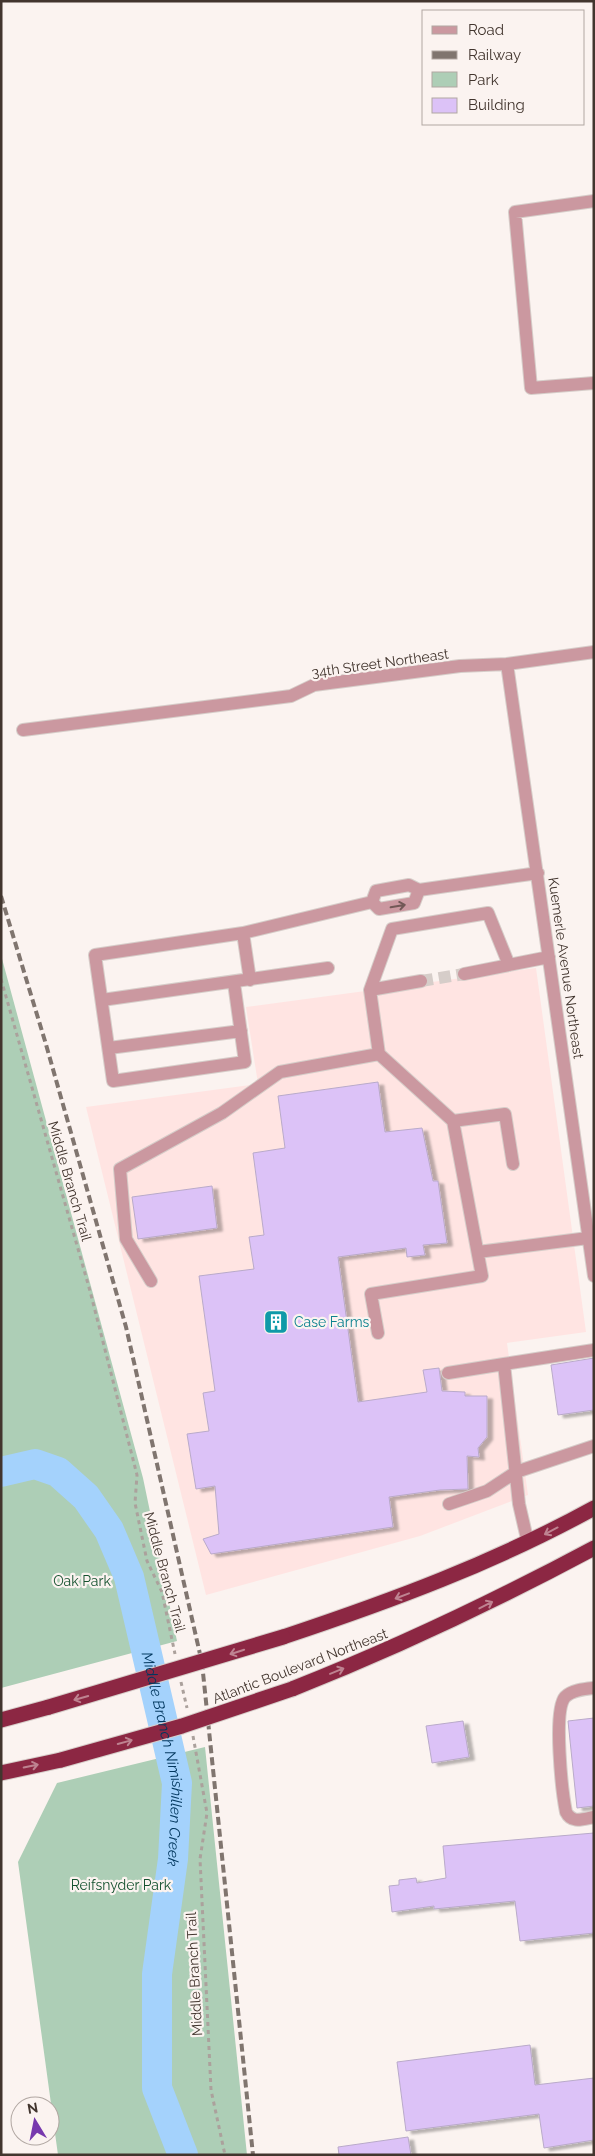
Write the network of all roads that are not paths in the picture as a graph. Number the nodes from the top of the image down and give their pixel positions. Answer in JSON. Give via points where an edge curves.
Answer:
{"nodes":[{"id":1,"x":594,"y":201,"type":"edge"},
{"id":2,"x":594,"y":383,"type":"edge"},
{"id":3,"x":594,"y":652,"type":"edge"},
{"id":4,"x":507,"y":664,"type":"junction"},
{"id":5,"x":23,"y":730,"type":"dead end"},
{"id":6,"x":538,"y":873,"type":"junction"},
{"id":7,"x":419,"y":890,"type":"junction"},
{"id":8,"x":372,"y":902,"type":"junction"},
{"id":9,"x":243,"y":933,"type":"junction"},
{"id":10,"x":549,"y":957,"type":"junction"},
{"id":11,"x":509,"y":965,"type":"junction"},
{"id":12,"x":328,"y":968,"type":"dead end"},
{"id":13,"x":464,"y":974,"type":"tunnel mouth"},
{"id":14,"x":250,"y":980,"type":"junction"},
{"id":15,"x":421,"y":981,"type":"tunnel mouth"},
{"id":16,"x":234,"y":983,"type":"junction"},
{"id":17,"x":370,"y":990,"type":"junction"},
{"id":18,"x":102,"y":1000,"type":"junction"},
{"id":19,"x":241,"y":1031,"type":"junction"},
{"id":20,"x":109,"y":1048,"type":"junction"},
{"id":21,"x":379,"y":1054,"type":"junction"},
{"id":22,"x":453,"y":1121,"type":"junction"},
{"id":23,"x":514,"y":1164,"type":"dead end"},
{"id":24,"x":588,"y":1195,"type":"edge"},
{"id":25,"x":588,"y":1238,"type":"junction"},
{"id":26,"x":478,"y":1252,"type":"junction"},
{"id":27,"x":594,"y":1276,"type":"edge"},
{"id":28,"x":150,"y":1281,"type":"dead end"},
{"id":29,"x":378,"y":1333,"type":"dead end"},
{"id":30,"x":594,"y":1350,"type":"edge"},
{"id":31,"x":504,"y":1364,"type":"junction"},
{"id":32,"x":448,"y":1373,"type":"dead end"},
{"id":33,"x":594,"y":1446,"type":"edge"},
{"id":34,"x":516,"y":1472,"type":"junction"},
{"id":35,"x":449,"y":1504,"type":"dead end"},
{"id":36,"x":594,"y":1508,"type":"edge"},
{"id":37,"x":528,"y":1543,"type":"junction"},
{"id":38,"x":594,"y":1548,"type":"edge"},
{"id":39,"x":594,"y":1688,"type":"edge"},
{"id":40,"x":1,"y":1720,"type":"edge"},
{"id":41,"x":1,"y":1772,"type":"edge"},
{"id":42,"x":594,"y":1817,"type":"edge"}],
"edges":[{"from":1,"to":2,"type":"street","via":[[515,212],[531,388]]},
{"from":3,"to":4,"type":"street","name":"34th Street Northeast"},
{"from":4,"to":5,"type":"street","name":"34th Street Northeast","via":[[460,666],[314,685],[291,696]]},
{"from":4,"to":6,"type":"street","name":"Kuemerle Avenue Northeast"},
{"from":6,"to":7,"type":"street"},
{"from":6,"to":10,"type":"street","name":"Kuemerle Avenue Northeast"},
{"from":7,"to":8,"type":"street","via":[[409,885],[376,891]]},
{"from":8,"to":7,"type":"street","one_way":true,"via":[[379,909],[414,903]]},
{"from":8,"to":9,"type":"street"},
{"from":9,"to":14,"type":"street"},
{"from":9,"to":18,"type":"street","via":[[96,955]]},
{"from":10,"to":11,"type":"street"},
{"from":10,"to":24,"type":"street","name":"Kuemerle Avenue Northeast"},
{"from":11,"to":13,"type":"street"},
{"from":11,"to":17,"type":"street","via":[[488,913],[392,929]]},
{"from":12,"to":14,"type":"street"},
{"from":14,"to":16,"type":"street"},
{"from":15,"to":17,"type":"street"},
{"from":16,"to":18,"type":"street"},
{"from":16,"to":19,"type":"street"},
{"from":17,"to":21,"type":"street"},
{"from":18,"to":20,"type":"street"},
{"from":19,"to":20,"type":"street"},
{"from":19,"to":20,"type":"street","via":[[245,1062],[113,1081]]},
{"from":21,"to":22,"type":"street"},
{"from":21,"to":28,"type":"street","via":[[280,1072],[222,1113],[120,1169],[126,1239]]},
{"from":22,"to":23,"type":"street","via":[[505,1114]]},
{"from":22,"to":26,"type":"street"},
{"from":24,"to":25,"type":"street","name":"Kuemerle Avenue Northeast"},
{"from":25,"to":26,"type":"street"},
{"from":25,"to":27,"type":"street","name":"Kuemerle Avenue Northeast"},
{"from":26,"to":29,"type":"street","via":[[482,1276],[371,1294]]},
{"from":30,"to":31,"type":"street"},
{"from":31,"to":32,"type":"street"},
{"from":31,"to":34,"type":"street"},
{"from":33,"to":34,"type":"street"},
{"from":34,"to":35,"type":"street","via":[[487,1491]]},
{"from":34,"to":37,"type":"street"},
{"from":36,"to":37,"type":"highway","one_way":true},
{"from":37,"to":40,"type":"highway","one_way":true,"bridge":true,"via":[[376,1606],[283,1637]]},
{"from":41,"to":38,"type":"highway","name":"Atlantic Boulevard Northeast","one_way":true,"bridge":true,"via":[[61,1760],[182,1726],[292,1690],[456,1620]]},
{"from":39,"to":42,"type":"street","via":[[577,1691],[565,1698],[559,1710],[558,1730],[566,1812],[576,1820]]}]}
